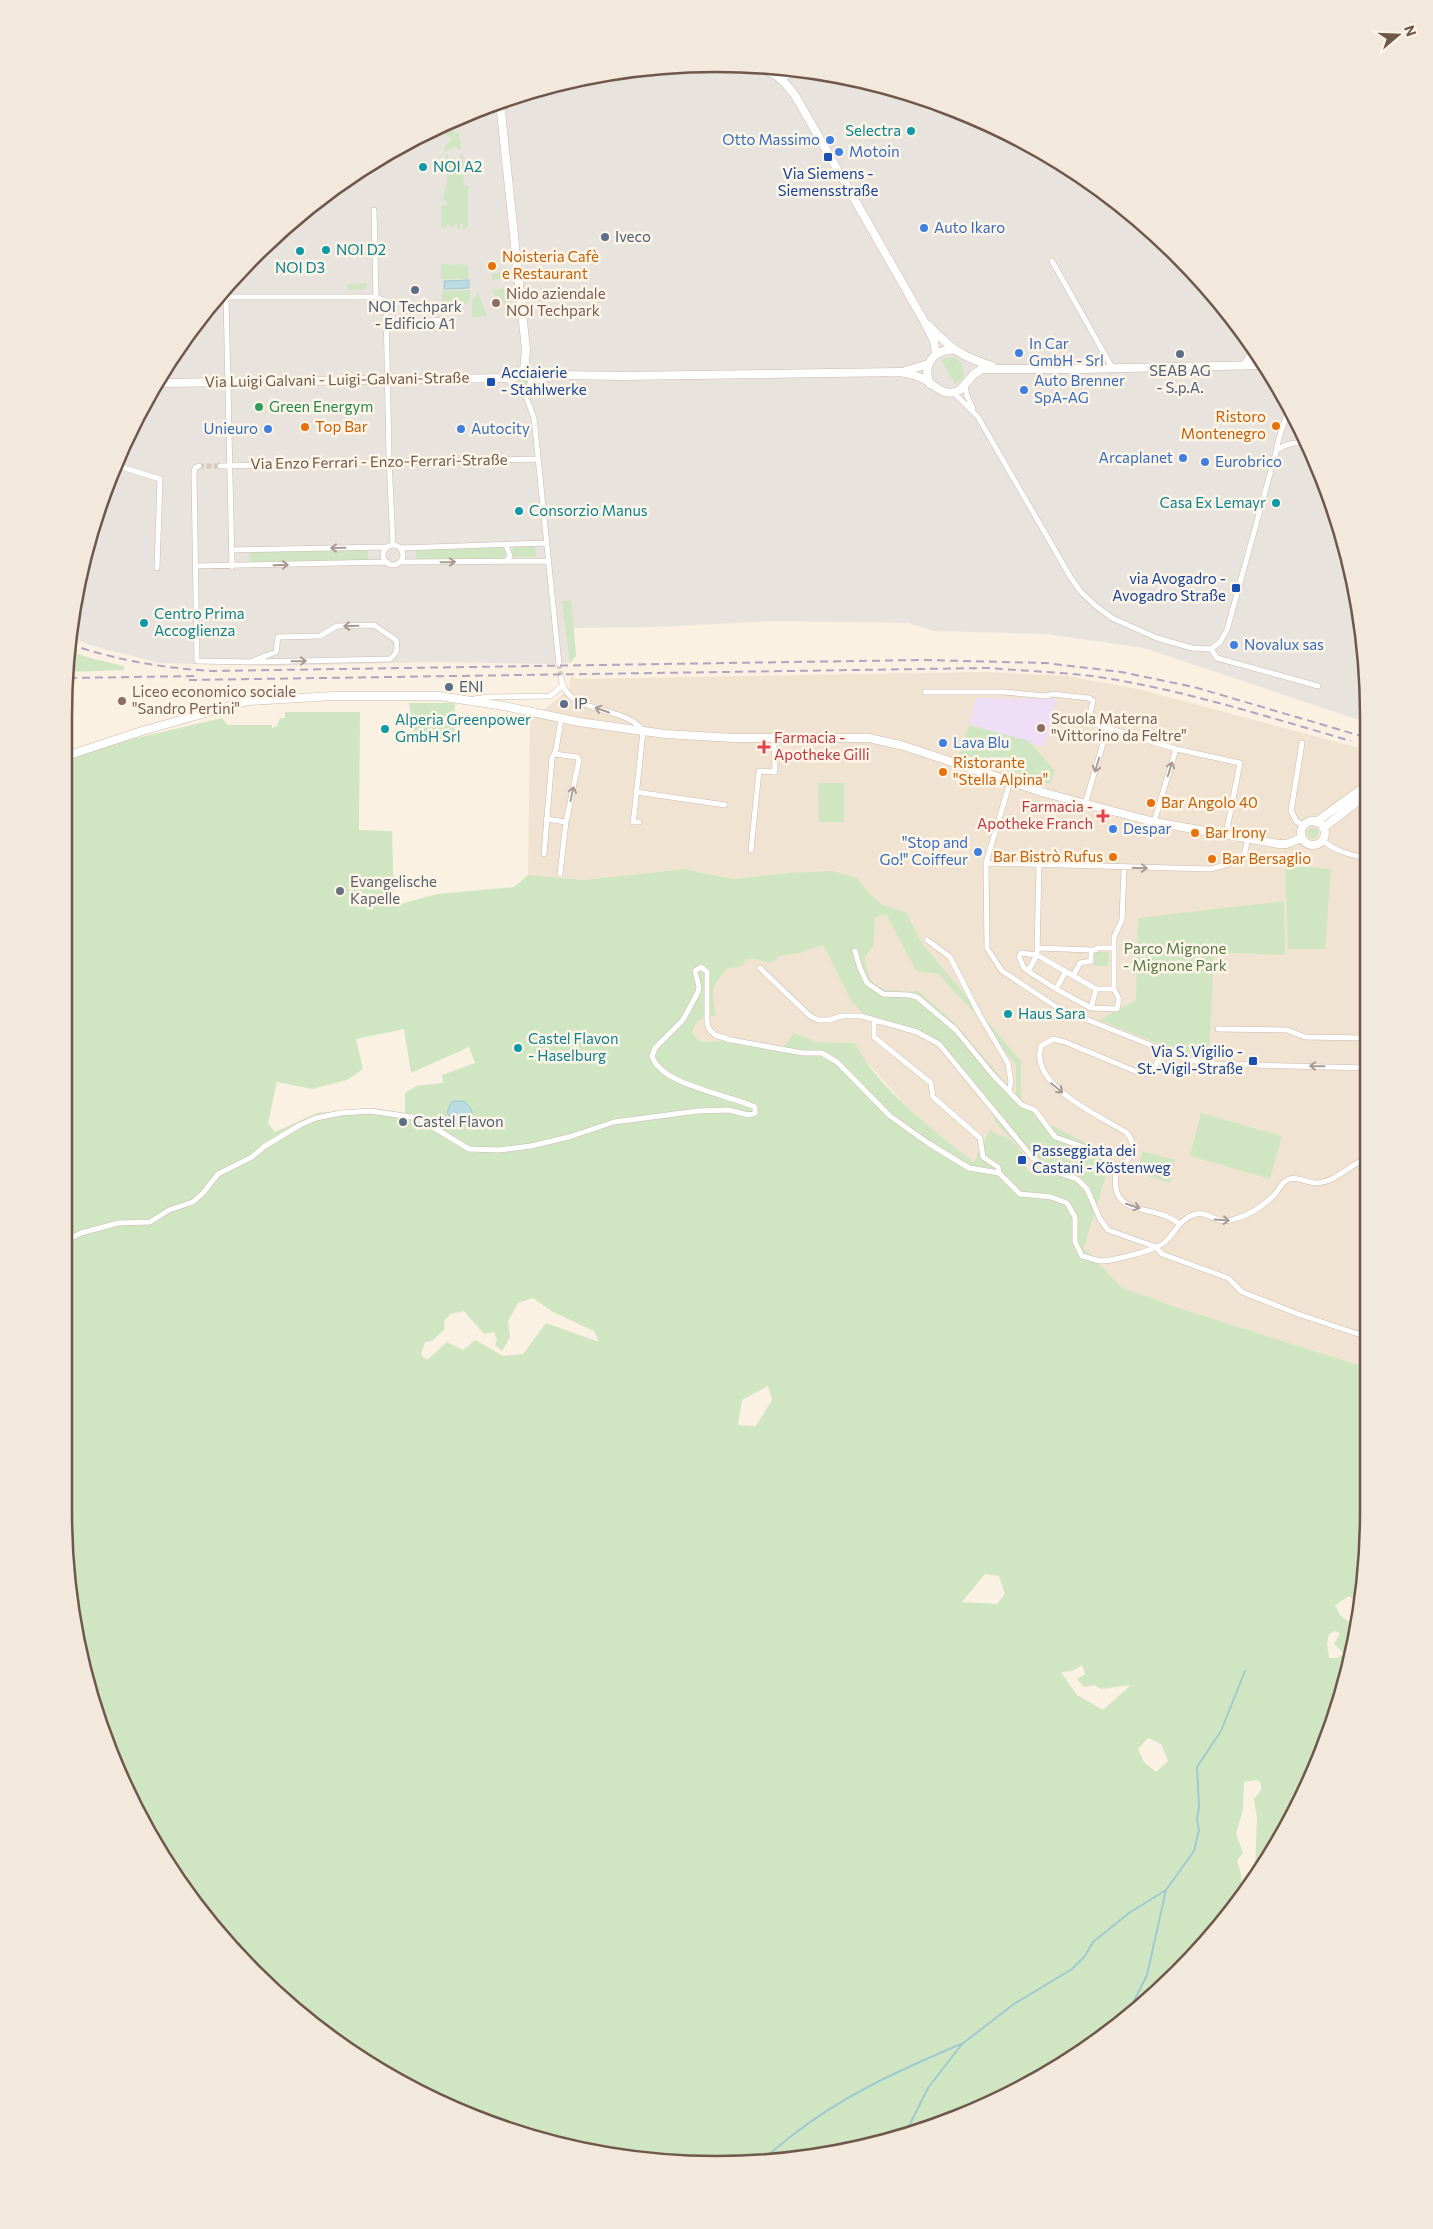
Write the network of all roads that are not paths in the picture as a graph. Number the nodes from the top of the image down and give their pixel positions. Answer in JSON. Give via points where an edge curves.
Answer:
{"nodes":[{"id":1,"x":780,"y":76,"type":"edge"},
{"id":2,"x":793,"y":77,"type":"edge"},
{"id":3,"x":791,"y":89,"type":"junction"},
{"id":4,"x":501,"y":110,"type":"edge"},
{"id":5,"x":374,"y":210,"type":"dead end"},
{"id":6,"x":1052,"y":261,"type":"dead end"},
{"id":7,"x":228,"y":297,"type":"edge"},
{"id":8,"x":376,"y":297,"type":"junction"},
{"id":9,"x":223,"y":303,"type":"edge"},
{"id":10,"x":453,"y":320,"type":"dead end"},
{"id":11,"x":924,"y":321,"type":"junction"},
{"id":12,"x":387,"y":322,"type":"junction"},
{"id":13,"x":953,"y":350,"type":"junction"},
{"id":14,"x":936,"y":354,"type":"junction"},
{"id":15,"x":966,"y":357,"type":"junction"},
{"id":16,"x":1250,"y":357,"type":"edge"},
{"id":17,"x":928,"y":364,"type":"junction"},
{"id":18,"x":1245,"y":365,"type":"junction"},
{"id":19,"x":1256,"y":365,"type":"edge"},
{"id":20,"x":998,"y":368,"type":"junction"},
{"id":21,"x":1113,"y":369,"type":"junction"},
{"id":22,"x":524,"y":371,"type":"junction"},
{"id":23,"x":901,"y":372,"type":"junction"},
{"id":24,"x":512,"y":378,"type":"junction"},
{"id":25,"x":970,"y":378,"type":"junction"},
{"id":26,"x":388,"y":379,"type":"junction"},
{"id":27,"x":532,"y":380,"type":"junction"},
{"id":28,"x":167,"y":382,"type":"edge"},
{"id":29,"x":228,"y":382,"type":"junction"},
{"id":30,"x":930,"y":384,"type":"junction"},
{"id":31,"x":965,"y":386,"type":"junction"},
{"id":32,"x":524,"y":391,"type":"junction"},
{"id":33,"x":954,"y":393,"type":"junction"},
{"id":34,"x":974,"y":412,"type":"junction"},
{"id":35,"x":1286,"y":418,"type":"edge"},
{"id":36,"x":1299,"y":443,"type":"edge"},
{"id":37,"x":1276,"y":452,"type":"junction"},
{"id":38,"x":538,"y":459,"type":"junction"},
{"id":39,"x":389,"y":462,"type":"junction"},
{"id":40,"x":231,"y":465,"type":"junction"},
{"id":41,"x":220,"y":466,"type":"tunnel mouth"},
{"id":42,"x":197,"y":467,"type":"dead end"},
{"id":43,"x":123,"y":468,"type":"edge"},
{"id":44,"x":547,"y":543,"type":"junction"},
{"id":45,"x":393,"y":545,"type":"junction"},
{"id":46,"x":506,"y":545,"type":"junction"},
{"id":47,"x":386,"y":548,"type":"junction"},
{"id":48,"x":401,"y":548,"type":"junction"},
{"id":49,"x":232,"y":550,"type":"junction"},
{"id":50,"x":506,"y":561,"type":"junction"},
{"id":51,"x":549,"y":561,"type":"junction"},
{"id":52,"x":387,"y":562,"type":"junction"},
{"id":53,"x":400,"y":562,"type":"junction"},
{"id":54,"x":195,"y":566,"type":"junction"},
{"id":55,"x":232,"y":566,"type":"junction"},
{"id":56,"x":157,"y":568,"type":"dead end"},
{"id":57,"x":1211,"y":649,"type":"junction"},
{"id":58,"x":250,"y":662,"type":"junction"},
{"id":59,"x":559,"y":664,"type":"tunnel mouth"},
{"id":60,"x":561,"y":677,"type":"tunnel mouth"},
{"id":61,"x":562,"y":686,"type":"junction"},
{"id":62,"x":1318,"y":686,"type":"dead end"},
{"id":63,"x":924,"y":692,"type":"dead end"},
{"id":64,"x":468,"y":700,"type":"junction"},
{"id":65,"x":561,"y":719,"type":"junction"},
{"id":66,"x":1108,"y":727,"type":"junction"},
{"id":67,"x":643,"y":731,"type":"junction"},
{"id":68,"x":774,"y":738,"type":"junction"},
{"id":69,"x":1302,"y":743,"type":"dead end"},
{"id":70,"x":1176,"y":749,"type":"junction"},
{"id":71,"x":72,"y":753,"type":"edge"},
{"id":72,"x":554,"y":754,"type":"junction"},
{"id":73,"x":1010,"y":782,"type":"junction"},
{"id":74,"x":1360,"y":790,"type":"edge"},
{"id":75,"x":636,"y":792,"type":"junction"},
{"id":76,"x":1360,"y":799,"type":"edge"},
{"id":77,"x":1085,"y":804,"type":"junction"},
{"id":78,"x":725,"y":805,"type":"dead end"},
{"id":79,"x":546,"y":819,"type":"junction"},
{"id":80,"x":566,"y":822,"type":"junction"},
{"id":81,"x":640,"y":822,"type":"dead end"},
{"id":82,"x":1154,"y":822,"type":"junction"},
{"id":83,"x":1316,"y":822,"type":"junction"},
{"id":84,"x":1304,"y":825,"type":"junction"},
{"id":85,"x":1323,"y":828,"type":"junction"},
{"id":86,"x":1226,"y":834,"type":"junction"},
{"id":87,"x":1248,"y":838,"type":"junction"},
{"id":88,"x":1302,"y":838,"type":"junction"},
{"id":89,"x":1322,"y":840,"type":"junction"},
{"id":90,"x":751,"y":850,"type":"dead end"},
{"id":91,"x":544,"y":854,"type":"dead end"},
{"id":92,"x":1360,"y":857,"type":"edge"},
{"id":93,"x":986,"y":863,"type":"junction"},
{"id":94,"x":1039,"y":865,"type":"junction"},
{"id":95,"x":1124,"y":868,"type":"junction"},
{"id":96,"x":560,"y":874,"type":"dead end"},
{"id":97,"x":927,"y":940,"type":"dead end"},
{"id":98,"x":1038,"y":948,"type":"junction"},
{"id":99,"x":1114,"y":948,"type":"junction"},
{"id":100,"x":1091,"y":950,"type":"junction"},
{"id":101,"x":856,"y":951,"type":"dead end"},
{"id":102,"x":1037,"y":955,"type":"junction"},
{"id":103,"x":760,"y":968,"type":"dead end"},
{"id":104,"x":1028,"y":971,"type":"junction"},
{"id":105,"x":1066,"y":971,"type":"junction"},
{"id":106,"x":1073,"y":976,"type":"junction"},
{"id":107,"x":1056,"y":988,"type":"junction"},
{"id":108,"x":1096,"y":989,"type":"junction"},
{"id":109,"x":1114,"y":989,"type":"junction"},
{"id":110,"x":1091,"y":1008,"type":"junction"},
{"id":111,"x":874,"y":1020,"type":"junction"},
{"id":112,"x":1218,"y":1029,"type":"dead end"},
{"id":113,"x":1360,"y":1038,"type":"edge"},
{"id":114,"x":1162,"y":1051,"type":"junction"},
{"id":115,"x":1360,"y":1068,"type":"edge"},
{"id":116,"x":1009,"y":1091,"type":"junction"},
{"id":117,"x":1360,"y":1162,"type":"edge"},
{"id":118,"x":1117,"y":1167,"type":"junction"},
{"id":119,"x":999,"y":1173,"type":"junction"},
{"id":120,"x":1179,"y":1224,"type":"junction"},
{"id":121,"x":72,"y":1238,"type":"edge"},
{"id":122,"x":1156,"y":1247,"type":"junction"},
{"id":123,"x":1360,"y":1335,"type":"edge"}],
"edges":[{"from":1,"to":3,"type":"main road"},
{"from":2,"to":3,"type":"main road","via":[[789,82]]},
{"from":3,"to":11,"type":"main road"},
{"from":4,"to":22,"type":"main road","via":[[526,347]]},
{"from":5,"to":8,"type":"street"},
{"from":6,"to":21,"type":"street"},
{"from":7,"to":8,"type":"street"},
{"from":8,"to":12,"type":"street","via":[[385,303]]},
{"from":9,"to":29,"type":"street"},
{"from":10,"to":12,"type":"street"},
{"from":11,"to":13,"type":"main road"},
{"from":11,"to":14,"type":"main road","via":[[934,341]]},
{"from":12,"to":26,"type":"street"},
{"from":13,"to":14,"type":"main road"},
{"from":13,"to":15,"type":"main road"},
{"from":14,"to":17,"type":"main road"},
{"from":15,"to":20,"type":"main road"},
{"from":15,"to":25,"type":"main road","via":[[971,368]]},
{"from":16,"to":18,"type":"main road"},
{"from":17,"to":23,"type":"main road"},
{"from":17,"to":30,"type":"main road"},
{"from":18,"to":19,"type":"main road"},
{"from":18,"to":21,"type":"main road"},
{"from":20,"to":21,"type":"main road"},
{"from":20,"to":25,"type":"main road","via":[[979,370]]},
{"from":22,"to":24,"type":"main road"},
{"from":22,"to":27,"type":"main road"},
{"from":23,"to":27,"type":"main road","via":[[559,375]]},
{"from":23,"to":30,"type":"main road"},
{"from":24,"to":26,"type":"main road","name":"Via Luigi Galvani - Luigi-Galvani-Straße"},
{"from":24,"to":32,"type":"main road","via":[[513,386]]},
{"from":25,"to":31,"type":"main road"},
{"from":26,"to":29,"type":"main road","name":"Via Luigi Galvani - Luigi-Galvani-Straße"},
{"from":26,"to":39,"type":"street"},
{"from":27,"to":32,"type":"main road"},
{"from":28,"to":29,"type":"main road","name":"Via Luigi Galvani - Luigi-Galvani-Straße"},
{"from":29,"to":40,"type":"street"},
{"from":30,"to":33,"type":"main road","via":[[938,391]]},
{"from":31,"to":33,"type":"main road"},
{"from":31,"to":34,"type":"street"},
{"from":32,"to":38,"type":"street","via":[[534,418]]},
{"from":33,"to":34,"type":"street"},
{"from":34,"to":57,"type":"street","via":[[1081,592],[1112,618],[1157,638],[1192,648]]},
{"from":35,"to":37,"type":"street"},
{"from":36,"to":37,"type":"street","via":[[1281,447]]},
{"from":37,"to":57,"type":"street","via":[[1227,630]]},
{"from":38,"to":39,"type":"street","name":"Via Enzo Ferrari - Enzo-Ferrari-Straße"},
{"from":38,"to":44,"type":"street"},
{"from":39,"to":40,"type":"street","name":"Via Enzo Ferrari - Enzo-Ferrari-Straße"},
{"from":39,"to":45,"type":"street"},
{"from":40,"to":41,"type":"street","name":"Via Enzo Ferrari - Enzo-Ferrari-Straße"},
{"from":40,"to":49,"type":"street"},
{"from":42,"to":54,"type":"street"},
{"from":43,"to":56,"type":"street","via":[[160,479]]},
{"from":44,"to":46,"type":"street"},
{"from":44,"to":51,"type":"street"},
{"from":45,"to":47,"type":"street"},
{"from":45,"to":48,"type":"street"},
{"from":46,"to":48,"type":"street"},
{"from":46,"to":50,"type":"street","via":[[510,556]]},
{"from":47,"to":49,"type":"street","one_way":true},
{"from":47,"to":52,"type":"street","via":[[384,558]]},
{"from":48,"to":53,"type":"street","via":[[404,554]]},
{"from":49,"to":55,"type":"street"},
{"from":50,"to":51,"type":"street"},
{"from":53,"to":50,"type":"street","one_way":true},
{"from":51,"to":59,"type":"street"},
{"from":52,"to":53,"type":"street","via":[[394,565]]},
{"from":55,"to":52,"type":"street","one_way":true},
{"from":54,"to":55,"type":"street"},
{"from":54,"to":58,"type":"street","via":[[197,661]]},
{"from":57,"to":62,"type":"street","via":[[1217,658]]},
{"from":58,"to":58,"type":"street","one_way":true,"via":[[390,659],[398,648],[396,640],[374,625],[337,626],[320,636],[278,637],[276,652]]},
{"from":60,"to":61,"type":"street"},
{"from":61,"to":64,"type":"street","via":[[550,696]]},
{"from":67,"to":61,"type":"street","one_way":true,"via":[[636,722],[575,700]]},
{"from":63,"to":66,"type":"street","via":[[1003,692],[1089,698],[1093,701],[1088,722]]},
{"from":64,"to":65,"type":"main road"},
{"from":64,"to":71,"type":"main road","via":[[438,696],[333,696],[248,701]]},
{"from":65,"to":67,"type":"main road"},
{"from":65,"to":72,"type":"street"},
{"from":66,"to":70,"type":"street"},
{"from":66,"to":77,"type":"street","one_way":true},
{"from":67,"to":68,"type":"main road"},
{"from":67,"to":75,"type":"street"},
{"from":68,"to":73,"type":"main road","via":[[858,737],[878,740]]},
{"from":68,"to":90,"type":"street","via":[[775,772],[759,771]]},
{"from":69,"to":84,"type":"street","via":[[1291,811],[1297,822]]},
{"from":82,"to":70,"type":"street","one_way":true},
{"from":70,"to":86,"type":"street","via":[[1240,762]]},
{"from":72,"to":79,"type":"street"},
{"from":80,"to":72,"type":"street","one_way":true,"via":[[579,760],[577,756]]},
{"from":73,"to":77,"type":"main road"},
{"from":73,"to":93,"type":"street"},
{"from":74,"to":83,"type":"main road"},
{"from":75,"to":78,"type":"street"},
{"from":75,"to":81,"type":"street","via":[[633,822]]},
{"from":76,"to":85,"type":"main road"},
{"from":77,"to":82,"type":"main road"},
{"from":79,"to":80,"type":"street"},
{"from":79,"to":91,"type":"street"},
{"from":80,"to":96,"type":"street"},
{"from":82,"to":86,"type":"main road"},
{"from":83,"to":84,"type":"main road"},
{"from":83,"to":85,"type":"main road"},
{"from":84,"to":88,"type":"main road"},
{"from":85,"to":89,"type":"main road"},
{"from":86,"to":87,"type":"main road"},
{"from":87,"to":88,"type":"main road","via":[[1286,844]]},
{"from":95,"to":87,"type":"street","one_way":true,"via":[[1211,868],[1242,860]]},
{"from":88,"to":89,"type":"main road","via":[[1312,845]]},
{"from":89,"to":92,"type":"street"},
{"from":93,"to":94,"type":"street"},
{"from":93,"to":114,"type":"street","via":[[986,948],[1002,971],[1058,1008]]},
{"from":94,"to":95,"type":"street"},
{"from":94,"to":98,"type":"street"},
{"from":95,"to":99,"type":"street","via":[[1122,920],[1114,937]]},
{"from":97,"to":116,"type":"street","via":[[950,956],[1008,1063]]},
{"from":98,"to":100,"type":"street"},
{"from":98,"to":102,"type":"street"},
{"from":99,"to":100,"type":"street"},
{"from":99,"to":109,"type":"street"},
{"from":100,"to":106,"type":"street","via":[[1091,961],[1080,963]]},
{"from":101,"to":116,"type":"street","via":[[867,983],[883,994],[917,997],[956,1030]]},
{"from":102,"to":104,"type":"street"},
{"from":102,"to":104,"type":"street","via":[[1021,954],[1019,958]]},
{"from":102,"to":105,"type":"street"},
{"from":103,"to":111,"type":"street","via":[[818,1020],[861,1016]]},
{"from":104,"to":107,"type":"street"},
{"from":105,"to":106,"type":"street"},
{"from":105,"to":107,"type":"street"},
{"from":106,"to":108,"type":"street"},
{"from":107,"to":110,"type":"street"},
{"from":108,"to":109,"type":"street"},
{"from":108,"to":110,"type":"street"},
{"from":109,"to":110,"type":"street","via":[[1119,999],[1117,1009]]},
{"from":111,"to":119,"type":"street","via":[[874,1037],[931,1084],[933,1097],[980,1138],[984,1157],[998,1167]]},
{"from":111,"to":122,"type":"street","via":[[917,1032],[939,1044],[1032,1157],[1047,1169],[1077,1180],[1087,1188],[1108,1230]]},
{"from":112,"to":113,"type":"street","via":[[1287,1030],[1305,1037]]},
{"from":115,"to":114,"type":"street","one_way":true,"via":[[1201,1062]]},
{"from":114,"to":118,"type":"street","one_way":true,"via":[[1152,1072],[1142,1074],[1065,1042],[1053,1039],[1041,1046],[1040,1065],[1056,1089],[1127,1133],[1133,1141],[1130,1158]]},
{"from":116,"to":118,"type":"street","via":[[1022,1105],[1035,1110],[1055,1137],[1092,1150]]},
{"from":120,"to":117,"type":"street","one_way":true,"via":[[1196,1214],[1206,1214],[1218,1221],[1236,1219],[1260,1207],[1289,1179],[1314,1184],[1328,1181]]},
{"from":118,"to":120,"type":"street","one_way":true,"via":[[1114,1179],[1120,1200]]},
{"from":119,"to":121,"type":"street","via":[[969,1168],[928,1143],[890,1116],[837,1062],[822,1053],[758,1046],[715,1035],[707,1022],[707,972],[701,967],[695,971],[698,992],[683,1020],[655,1048],[654,1063],[710,1094],[755,1107],[755,1113],[698,1111],[614,1122],[569,1137],[499,1150],[469,1149],[418,1118],[370,1111],[341,1113],[300,1125],[252,1157],[218,1174],[193,1202],[169,1210],[150,1222],[118,1224]]},
{"from":119,"to":122,"type":"street","via":[[1020,1194],[1051,1197],[1067,1203],[1075,1217],[1075,1242],[1082,1256],[1101,1261]]},
{"from":120,"to":122,"type":"street","via":[[1167,1240]]},
{"from":122,"to":123,"type":"street","via":[[1162,1254],[1228,1278],[1242,1292]]}]}
